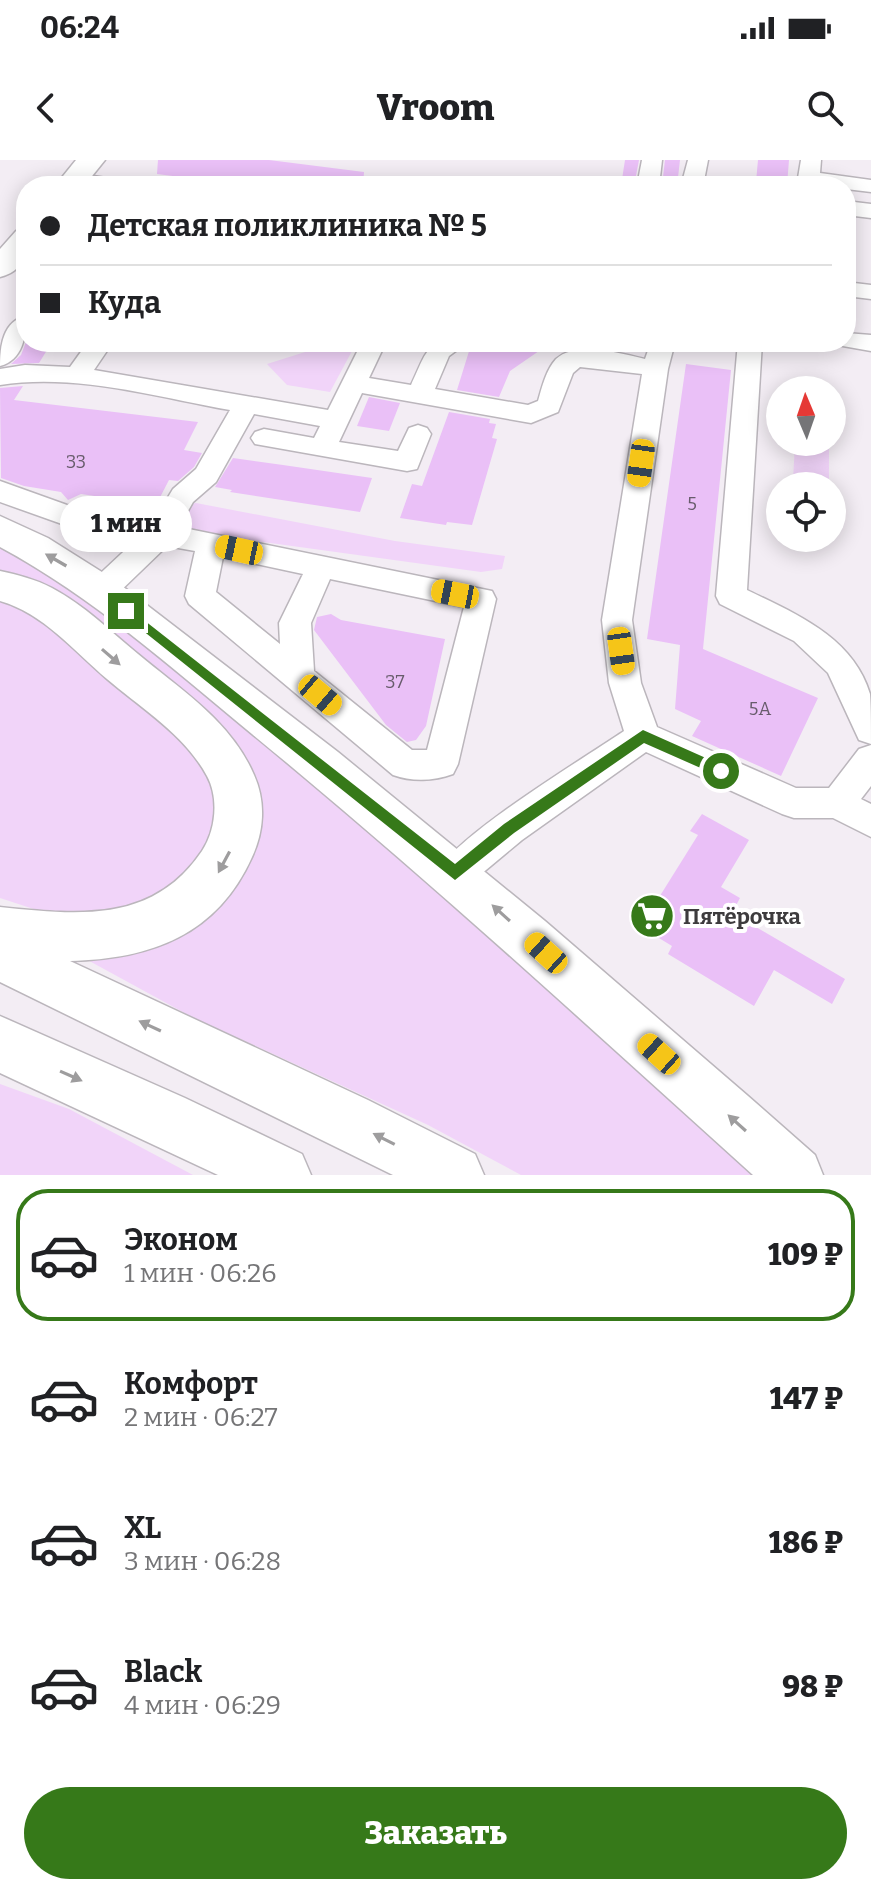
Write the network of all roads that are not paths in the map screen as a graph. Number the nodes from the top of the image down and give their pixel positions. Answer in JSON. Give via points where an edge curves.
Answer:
{"nodes":[{"id":1,"x":16,"y":249,"type":"edge"},
{"id":2,"x":0,"y":268,"type":"edge"},
{"id":3,"x":16,"y":336,"type":"edge"},
{"id":4,"x":94,"y":352,"type":"edge"},
{"id":5,"x":369,"y":352,"type":"edge"},
{"id":6,"x":439,"y":352,"type":"edge"},
{"id":7,"x":749,"y":352,"type":"edge"},
{"id":8,"x":659,"y":355,"type":"edge"},
{"id":9,"x":0,"y":358,"type":"edge"},
{"id":10,"x":77,"y":375,"type":"junction"},
{"id":11,"x":0,"y":377,"type":"edge"},
{"id":12,"x":354,"y":383,"type":"junction"},
{"id":13,"x":419,"y":395,"type":"junction"},
{"id":14,"x":246,"y":405,"type":"junction"},
{"id":15,"x":336,"y":420,"type":"junction"},
{"id":16,"x":418,"y":434,"type":"dead end"},
{"id":17,"x":264,"y":438,"type":"dead end"},
{"id":18,"x":323,"y":448,"type":"junction"},
{"id":19,"x":0,"y":491,"type":"edge"},
{"id":20,"x":0,"y":530,"type":"edge"},
{"id":21,"x":161,"y":534,"type":"junction"},
{"id":22,"x":211,"y":544,"type":"junction"},
{"id":23,"x":321,"y":566,"type":"junction"},
{"id":24,"x":0,"y":586,"type":"edge"},
{"id":25,"x":101,"y":591,"type":"junction"},
{"id":26,"x":298,"y":677,"type":"junction"},
{"id":27,"x":871,"y":730,"type":"edge"},
{"id":28,"x":643,"y":736,"type":"junction"},
{"id":29,"x":871,"y":759,"type":"edge"},
{"id":30,"x":838,"y":803,"type":"junction"},
{"id":31,"x":871,"y":822,"type":"edge"},
{"id":32,"x":455,"y":873,"type":"junction"},
{"id":33,"x":0,"y":931,"type":"edge"},
{"id":34,"x":0,"y":955,"type":"edge"},
{"id":35,"x":0,"y":1044,"type":"edge"},
{"id":36,"x":281,"y":1175,"type":"edge"},
{"id":37,"x":454,"y":1175,"type":"edge"},
{"id":38,"x":795,"y":1175,"type":"edge"}],
"edges":[{"from":1,"to":2,"type":"main road"},
{"from":3,"to":9,"type":"lane"},
{"from":4,"to":10,"type":"lane"},
{"from":5,"to":12,"type":"lane"},
{"from":6,"to":13,"type":"lane"},
{"from":7,"to":27,"type":"lane","via":[[731,596],[805,633],[840,665]]},
{"from":8,"to":13,"type":"lane","via":[[574,359],[564,365],[549,406],[531,414]]},
{"from":8,"to":28,"type":"lane","via":[[617,620],[625,683]]},
{"from":10,"to":11,"type":"lane"},
{"from":10,"to":14,"type":"lane"},
{"from":12,"to":13,"type":"lane"},
{"from":12,"to":15,"type":"lane"},
{"from":14,"to":15,"type":"lane"},
{"from":14,"to":21,"type":"lane","via":[[206,475],[183,496]]},
{"from":15,"to":18,"type":"lane"},
{"from":16,"to":18,"type":"lane","via":[[407,462]]},
{"from":17,"to":18,"type":"lane"},
{"from":19,"to":21,"type":"lane","via":[[62,514]]},
{"from":25,"to":20,"type":"main road","one_way":true,"via":[[66,565]]},
{"from":21,"to":22,"type":"lane"},
{"from":21,"to":25,"type":"lane"},
{"from":22,"to":23,"type":"lane"},
{"from":22,"to":26,"type":"lane","via":[[200,596]]},
{"from":23,"to":26,"type":"lane","via":[[295,623]]},
{"from":23,"to":26,"type":"lane","via":[[481,599],[441,764],[405,765]]},
{"from":24,"to":33,"type":"highway","one_way":true,"via":[[52,606],[196,731],[226,766],[238,804],[232,847],[220,871],[179,913],[115,935],[72,938]]},
{"from":25,"to":32,"type":"main road"},
{"from":28,"to":30,"type":"lane","via":[[794,803]]},
{"from":28,"to":32,"type":"lane"},
{"from":29,"to":30,"type":"lane"},
{"from":30,"to":31,"type":"lane"},
{"from":38,"to":32,"type":"main road","one_way":true},
{"from":37,"to":34,"type":"highway","one_way":true},
{"from":35,"to":36,"type":"highway","one_way":true}]}
